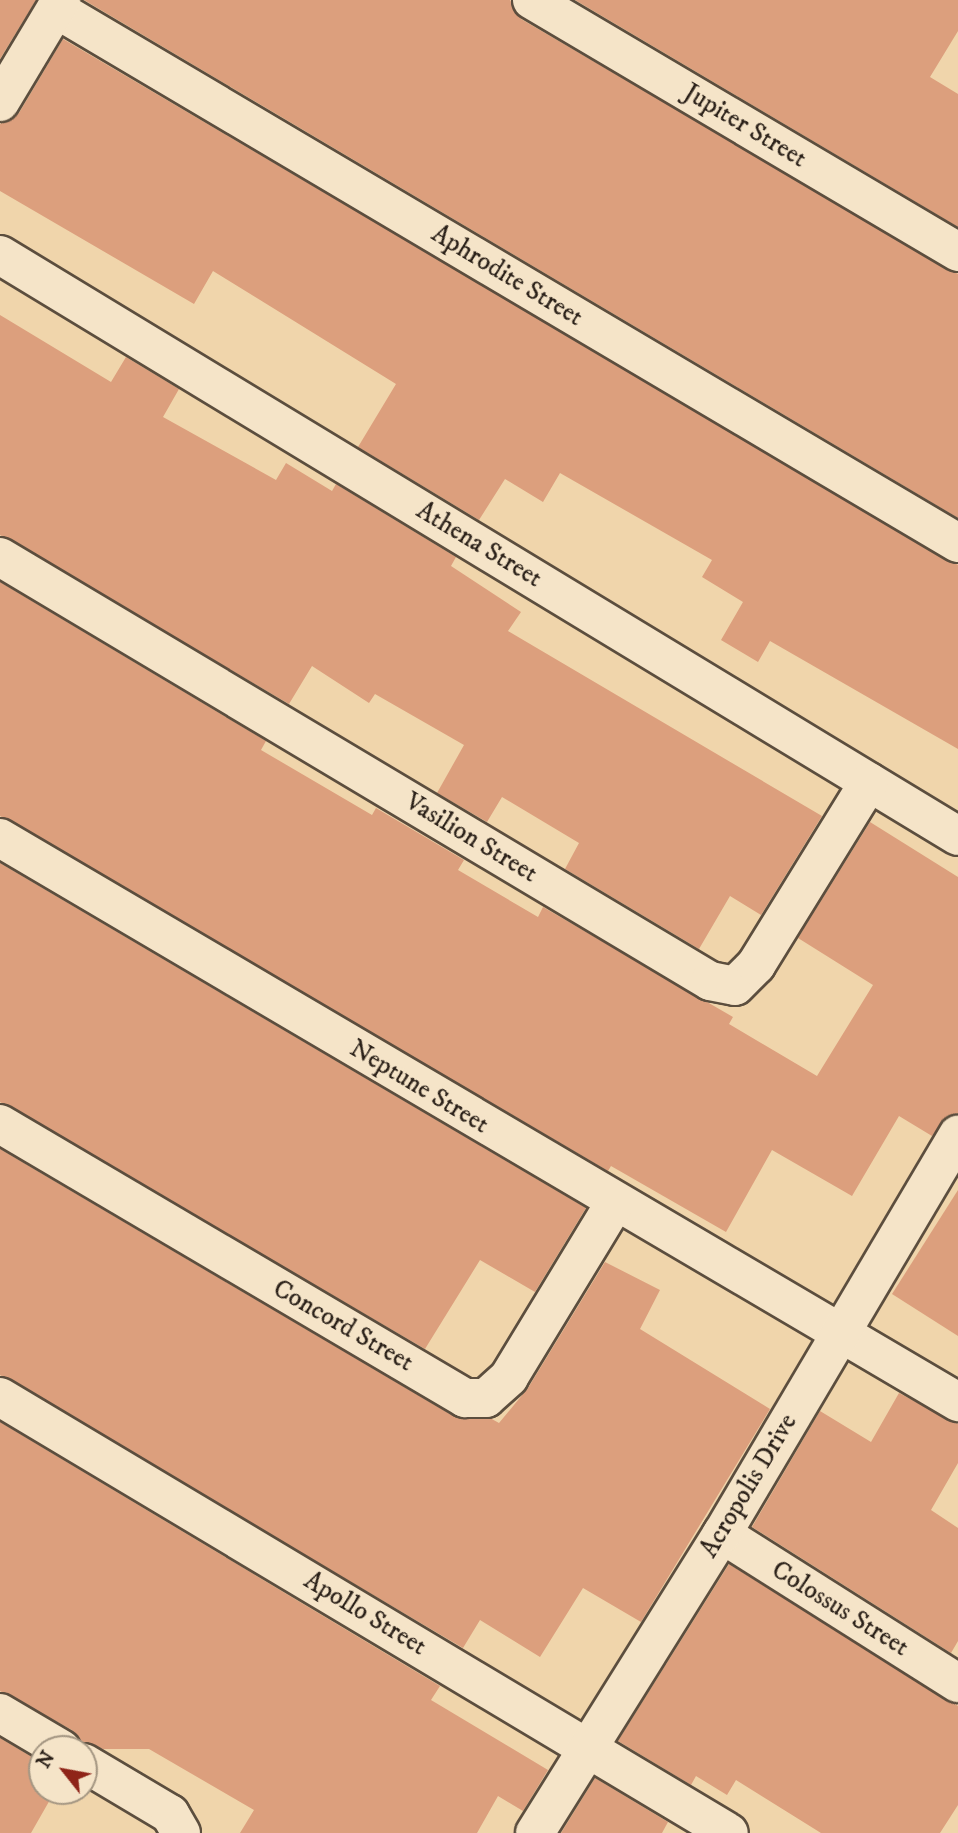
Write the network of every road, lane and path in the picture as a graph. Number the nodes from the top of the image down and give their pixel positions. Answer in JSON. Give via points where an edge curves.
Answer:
{"nodes":[{"id":1,"x":532,"y":0,"type":"edge"},
{"id":2,"x":59,"y":4,"type":"edge"},
{"id":3,"x":0,"y":102,"type":"edge"},
{"id":4,"x":958,"y":252,"type":"edge"},
{"id":5,"x":0,"y":255,"type":"edge"},
{"id":6,"x":958,"y":543,"type":"edge"},
{"id":7,"x":0,"y":558,"type":"edge"},
{"id":8,"x":869,"y":782,"type":"junction"},
{"id":9,"x":958,"y":836,"type":"edge"},
{"id":10,"x":0,"y":838,"type":"edge"},
{"id":11,"x":0,"y":1124,"type":"edge"},
{"id":12,"x":958,"y":1135,"type":"edge"},
{"id":13,"x":615,"y":1203,"type":"junction"},
{"id":14,"x":841,"y":1332,"type":"junction"},
{"id":15,"x":0,"y":1397,"type":"edge"},
{"id":16,"x":958,"y":1402,"type":"edge"},
{"id":17,"x":722,"y":1534,"type":"junction"},
{"id":18,"x":958,"y":1683,"type":"edge"},
{"id":19,"x":0,"y":1713,"type":"edge"},
{"id":20,"x":37,"y":1735,"type":"edge"},
{"id":21,"x":587,"y":1746,"type":"junction"},
{"id":22,"x":98,"y":1771,"type":"edge"},
{"id":23,"x":181,"y":1833,"type":"edge"},
{"id":24,"x":535,"y":1833,"type":"edge"},
{"id":25,"x":729,"y":1833,"type":"edge"}],
"edges":[{"from":1,"to":4,"type":"street","name":"Jupiter Street"},
{"from":2,"to":3,"type":"street"},
{"from":2,"to":6,"type":"street","name":"Aphrodite Street"},
{"from":5,"to":8,"type":"street","name":"Athena Street"},
{"from":7,"to":8,"type":"street","name":"Vasilion Street","via":[[710,981],[735,986],[756,965]]},
{"from":8,"to":9,"type":"street","name":"Athena Street"},
{"from":10,"to":13,"type":"street","name":"Neptune Street"},
{"from":11,"to":13,"type":"street","name":"Concord Street","via":[[465,1398],[486,1398],[509,1377]]},
{"from":12,"to":14,"type":"street","name":"Acropolis Drive"},
{"from":13,"to":14,"type":"street","name":"Neptune Street"},
{"from":14,"to":16,"type":"street","name":"Neptune Street"},
{"from":14,"to":17,"type":"street","name":"Acropolis Drive"},
{"from":15,"to":21,"type":"street","name":"Apollo Street"},
{"from":17,"to":18,"type":"street","name":"Colossus Street"},
{"from":17,"to":21,"type":"street","name":"Acropolis Drive"},
{"from":19,"to":20,"type":"street"},
{"from":21,"to":24,"type":"street","name":"Acropolis Drive"},
{"from":21,"to":25,"type":"street","name":"Apollo Street"},
{"from":22,"to":23,"type":"street","via":[[170,1814]]}]}
